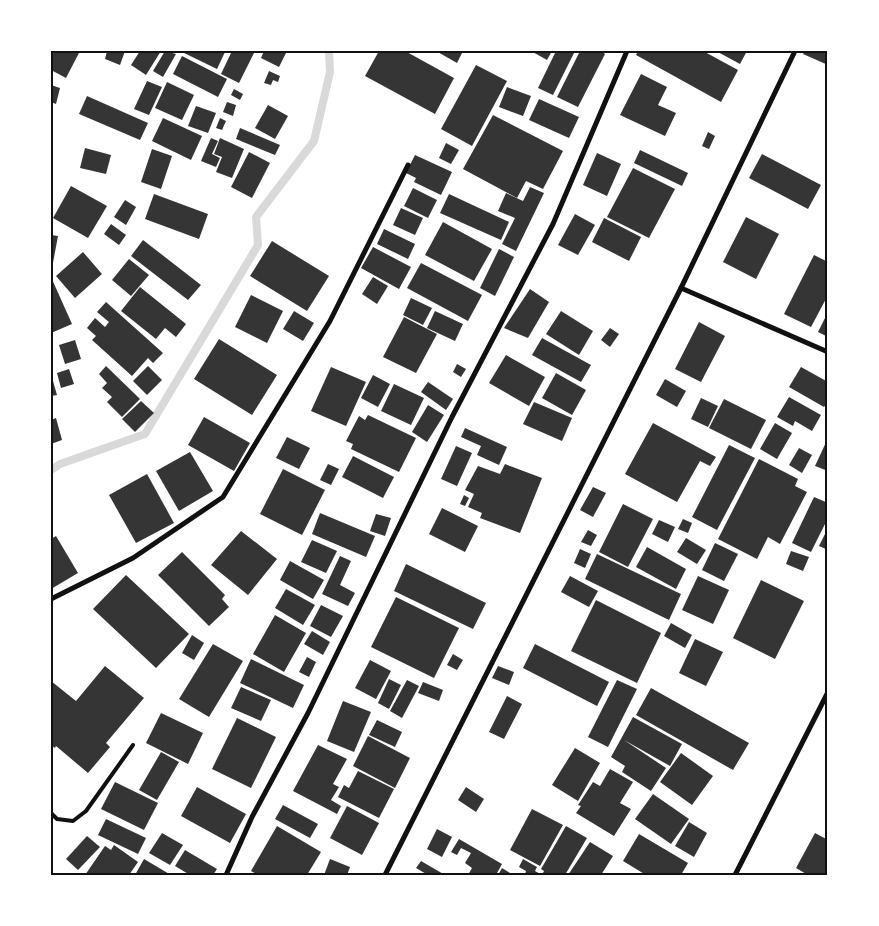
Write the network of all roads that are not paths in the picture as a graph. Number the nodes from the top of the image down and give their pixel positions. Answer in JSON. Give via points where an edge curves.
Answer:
{"nodes":[{"id":1,"x":627,"y":51,"type":"edge"},
{"id":2,"x":795,"y":51,"type":"edge"},
{"id":3,"x":408,"y":165,"type":"dead end"},
{"id":4,"x":681,"y":288,"type":"junction"},
{"id":5,"x":828,"y":352,"type":"edge"},
{"id":6,"x":51,"y":599,"type":"edge"},
{"id":7,"x":828,"y":692,"type":"edge"},
{"id":8,"x":133,"y":745,"type":"dead end"},
{"id":9,"x":51,"y":813,"type":"edge"},
{"id":10,"x":226,"y":875,"type":"edge"},
{"id":11,"x":384,"y":875,"type":"edge"},
{"id":12,"x":735,"y":875,"type":"edge"}],
"edges":[{"from":1,"to":10,"type":"street","via":[[552,224],[452,417]]},
{"from":2,"to":4,"type":"street"},
{"from":3,"to":6,"type":"street","via":[[330,321],[223,497],[133,558]]},
{"from":4,"to":5,"type":"street"},
{"from":4,"to":11,"type":"street"},
{"from":7,"to":12,"type":"street"},
{"from":8,"to":9,"type":"lane","via":[[86,811],[73,821],[57,818]]}]}
